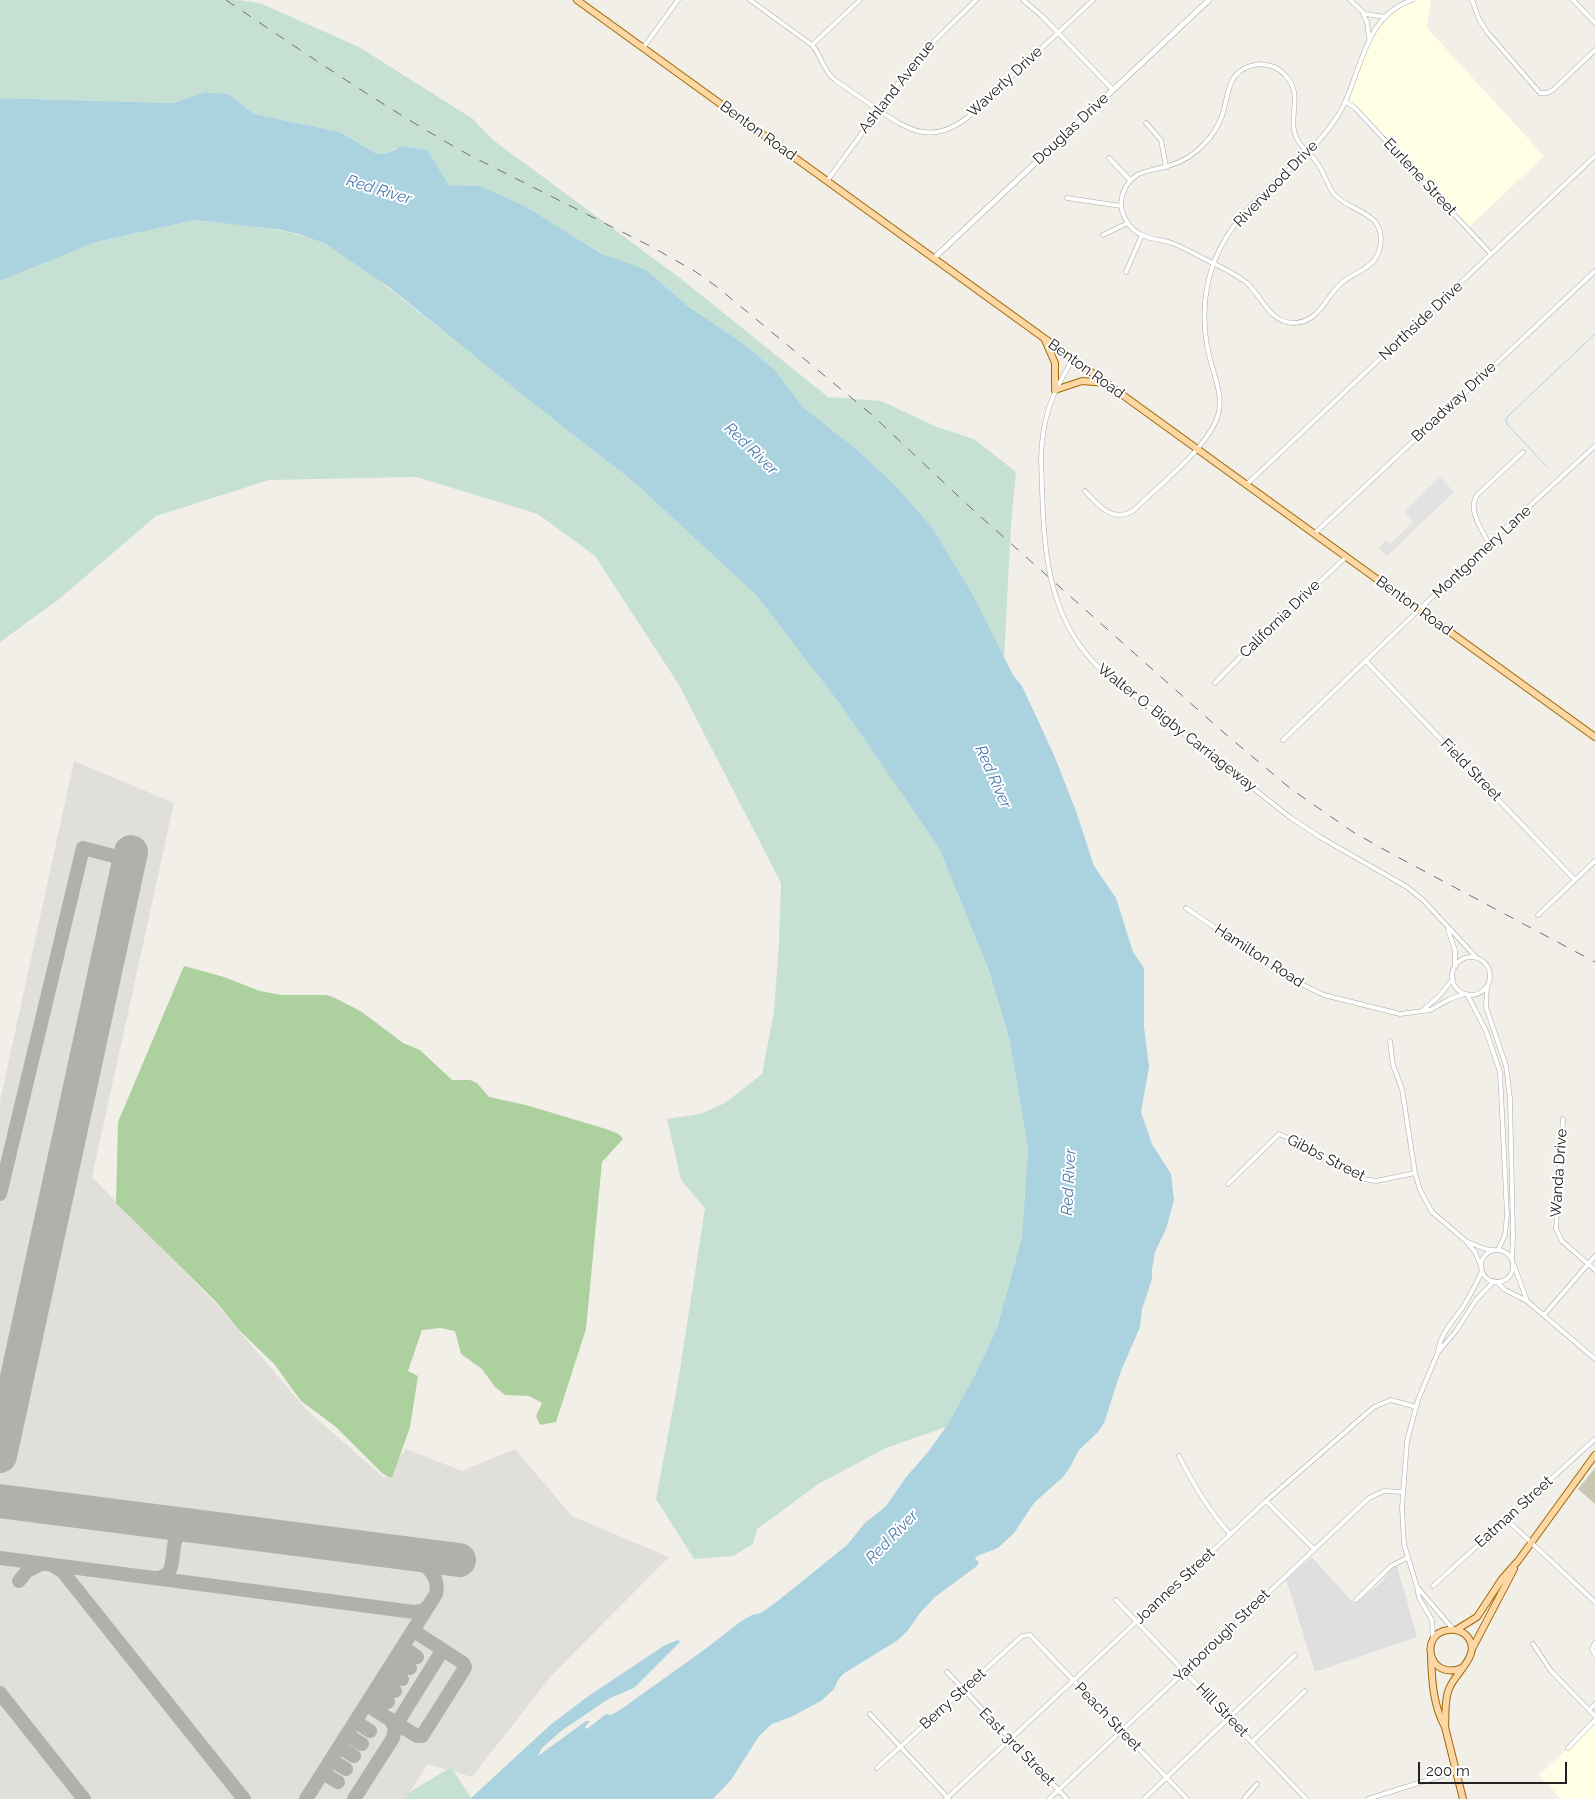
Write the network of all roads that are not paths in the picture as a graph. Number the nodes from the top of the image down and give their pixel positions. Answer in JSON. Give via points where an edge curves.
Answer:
{"nodes":[{"id":1,"x":577,"y":0,"type":"edge"},
{"id":2,"x":678,"y":0,"type":"edge"},
{"id":3,"x":750,"y":0,"type":"edge"},
{"id":4,"x":860,"y":0,"type":"edge"},
{"id":5,"x":976,"y":0,"type":"edge"},
{"id":6,"x":1023,"y":0,"type":"edge"},
{"id":7,"x":1093,"y":0,"type":"edge"},
{"id":8,"x":1209,"y":0,"type":"edge"},
{"id":9,"x":1350,"y":0,"type":"edge"},
{"id":10,"x":1412,"y":0,"type":"edge"},
{"id":11,"x":1472,"y":0,"type":"edge"},
{"id":12,"x":1573,"y":0,"type":"edge"},
{"id":13,"x":1405,"y":1,"type":"edge"},
{"id":14,"x":1362,"y":13,"type":"junction"},
{"id":15,"x":1386,"y":17,"type":"junction"},
{"id":16,"x":1595,"y":23,"type":"edge"},
{"id":17,"x":1058,"y":32,"type":"junction"},
{"id":18,"x":1370,"y":38,"type":"junction"},
{"id":19,"x":812,"y":45,"type":"junction"},
{"id":20,"x":643,"y":48,"type":"junction"},
{"id":21,"x":1595,"y":50,"type":"edge"},
{"id":22,"x":1113,"y":90,"type":"junction"},
{"id":23,"x":1346,"y":102,"type":"junction"},
{"id":24,"x":878,"y":110,"type":"junction"},
{"id":25,"x":1146,"y":123,"type":"dead end"},
{"id":26,"x":1307,"y":152,"type":"junction"},
{"id":27,"x":1595,"y":156,"type":"edge"},
{"id":28,"x":1109,"y":158,"type":"dead end"},
{"id":29,"x":1166,"y":167,"type":"junction"},
{"id":30,"x":1130,"y":180,"type":"junction"},
{"id":31,"x":826,"y":181,"type":"junction"},
{"id":32,"x":1067,"y":198,"type":"dead end"},
{"id":33,"x":1121,"y":206,"type":"junction"},
{"id":34,"x":1128,"y":223,"type":"junction"},
{"id":35,"x":1103,"y":235,"type":"dead end"},
{"id":36,"x":1142,"y":235,"type":"junction"},
{"id":37,"x":1491,"y":254,"type":"junction"},
{"id":38,"x":934,"y":258,"type":"junction"},
{"id":39,"x":1214,"y":264,"type":"junction"},
{"id":40,"x":1595,"y":271,"type":"edge"},
{"id":41,"x":1126,"y":272,"type":"dead end"},
{"id":42,"x":1044,"y":338,"type":"junction"},
{"id":43,"x":1073,"y":359,"type":"junction"},
{"id":44,"x":1107,"y":384,"type":"junction"},
{"id":45,"x":1055,"y":390,"type":"junction"},
{"id":46,"x":1595,"y":446,"type":"edge"},
{"id":47,"x":1197,"y":450,"type":"junction"},
{"id":48,"x":1523,"y":452,"type":"dead end"},
{"id":49,"x":1246,"y":485,"type":"junction"},
{"id":50,"x":1085,"y":491,"type":"dead end"},
{"id":51,"x":1314,"y":534,"type":"junction"},
{"id":52,"x":1489,"y":544,"type":"junction"},
{"id":53,"x":1346,"y":557,"type":"junction"},
{"id":54,"x":1420,"y":611,"type":"junction"},
{"id":55,"x":1366,"y":661,"type":"junction"},
{"id":56,"x":1215,"y":682,"type":"dead end"},
{"id":57,"x":1595,"y":738,"type":"edge"},
{"id":58,"x":1283,"y":740,"type":"dead end"},
{"id":59,"x":1595,"y":862,"type":"edge"},
{"id":60,"x":1575,"y":880,"type":"junction"},
{"id":61,"x":1186,"y":908,"type":"dead end"},
{"id":62,"x":1538,"y":915,"type":"dead end"},
{"id":63,"x":1447,"y":928,"type":"junction"},
{"id":64,"x":1476,"y":957,"type":"junction"},
{"id":65,"x":1455,"y":967,"type":"junction"},
{"id":66,"x":1453,"y":979,"type":"junction"},
{"id":67,"x":1487,"y":986,"type":"junction"},
{"id":68,"x":1466,"y":994,"type":"junction"},
{"id":69,"x":1422,"y":1011,"type":"junction"},
{"id":70,"x":1390,"y":1041,"type":"dead end"},
{"id":71,"x":1563,"y":1119,"type":"dead end"},
{"id":72,"x":1415,"y":1173,"type":"junction"},
{"id":73,"x":1228,"y":1184,"type":"dead end"},
{"id":74,"x":1466,"y":1241,"type":"junction"},
{"id":75,"x":1497,"y":1250,"type":"junction"},
{"id":76,"x":1595,"y":1256,"type":"edge"},
{"id":77,"x":1512,"y":1258,"type":"junction"},
{"id":78,"x":1513,"y":1264,"type":"junction"},
{"id":79,"x":1587,"y":1265,"type":"junction"},
{"id":80,"x":1482,"y":1269,"type":"junction"},
{"id":81,"x":1595,"y":1270,"type":"edge"},
{"id":82,"x":1496,"y":1282,"type":"junction"},
{"id":83,"x":1527,"y":1301,"type":"junction"},
{"id":84,"x":1544,"y":1314,"type":"junction"},
{"id":85,"x":1438,"y":1352,"type":"junction"},
{"id":86,"x":1595,"y":1359,"type":"edge"},
{"id":87,"x":1416,"y":1407,"type":"junction"},
{"id":88,"x":1595,"y":1439,"type":"edge"},
{"id":89,"x":1595,"y":1455,"type":"edge"},
{"id":90,"x":1179,"y":1456,"type":"dead end"},
{"id":91,"x":1403,"y":1492,"type":"junction"},
{"id":92,"x":1266,"y":1501,"type":"junction"},
{"id":93,"x":1506,"y":1519,"type":"junction"},
{"id":94,"x":1230,"y":1534,"type":"junction"},
{"id":95,"x":1531,"y":1543,"type":"junction"},
{"id":96,"x":1314,"y":1549,"type":"junction"},
{"id":97,"x":1407,"y":1558,"type":"junction"},
{"id":98,"x":1518,"y":1561,"type":"junction"},
{"id":99,"x":1433,"y":1586,"type":"dead end"},
{"id":100,"x":1417,"y":1588,"type":"junction"},
{"id":101,"x":1116,"y":1600,"type":"dead end"},
{"id":102,"x":1356,"y":1600,"type":"dead end"},
{"id":103,"x":1595,"y":1602,"type":"edge"},
{"id":104,"x":1136,"y":1622,"type":"junction"},
{"id":105,"x":1455,"y":1630,"type":"junction"},
{"id":106,"x":1030,"y":1635,"type":"joint"},
{"id":107,"x":1433,"y":1640,"type":"junction"},
{"id":108,"x":1595,"y":1642,"type":"edge"},
{"id":109,"x":1534,"y":1644,"type":"dead end"},
{"id":110,"x":1472,"y":1650,"type":"junction"},
{"id":111,"x":1295,"y":1655,"type":"dead end"},
{"id":112,"x":1595,"y":1655,"type":"edge"},
{"id":113,"x":1431,"y":1656,"type":"junction"},
{"id":114,"x":1462,"y":1668,"type":"junction"},
{"id":115,"x":947,"y":1672,"type":"dead end"},
{"id":116,"x":1185,"y":1672,"type":"junction"},
{"id":117,"x":1073,"y":1681,"type":"junction"},
{"id":118,"x":963,"y":1690,"type":"junction"},
{"id":119,"x":1305,"y":1691,"type":"dead end"},
{"id":120,"x":1595,"y":1704,"type":"edge"},
{"id":121,"x":1589,"y":1710,"type":"junction"},
{"id":122,"x":870,"y":1714,"type":"dead end"},
{"id":123,"x":1595,"y":1716,"type":"edge"},
{"id":124,"x":1229,"y":1717,"type":"junction"},
{"id":125,"x":1595,"y":1720,"type":"edge"},
{"id":126,"x":1445,"y":1727,"type":"junction"},
{"id":127,"x":1122,"y":1731,"type":"junction"},
{"id":128,"x":1010,"y":1739,"type":"junction"},
{"id":129,"x":1252,"y":1742,"type":"junction"},
{"id":130,"x":900,"y":1747,"type":"junction"},
{"id":131,"x":1568,"y":1748,"type":"dead end"},
{"id":132,"x":878,"y":1768,"type":"dead end"},
{"id":133,"x":1457,"y":1772,"type":"junction"},
{"id":134,"x":1167,"y":1777,"type":"junction"},
{"id":135,"x":1257,"y":1784,"type":"dead end"},
{"id":136,"x":1059,"y":1790,"type":"junction"},
{"id":137,"x":948,"y":1799,"type":"edge"},
{"id":138,"x":1049,"y":1799,"type":"edge"},
{"id":139,"x":1067,"y":1799,"type":"edge"},
{"id":140,"x":1144,"y":1799,"type":"edge"},
{"id":141,"x":1188,"y":1799,"type":"edge"},
{"id":142,"x":1244,"y":1799,"type":"edge"},
{"id":143,"x":1306,"y":1799,"type":"edge"},
{"id":144,"x":1368,"y":1799,"type":"edge"},
{"id":145,"x":1462,"y":1799,"type":"edge"}],
"edges":[{"from":1,"to":20,"type":"main road","name":"Benton Road"},
{"from":2,"to":20,"type":"street"},
{"from":3,"to":19,"type":"street"},
{"from":4,"to":19,"type":"street"},
{"from":5,"to":24,"type":"street","name":"Ashland Avenue","via":[[921,53]]},
{"from":6,"to":17,"type":"street"},
{"from":7,"to":17,"type":"street","name":"Waverly Drive"},
{"from":8,"to":22,"type":"street","name":"Douglas Drive"},
{"from":9,"to":14,"type":"street"},
{"from":10,"to":13,"type":"street","name":"Riverwood Drive"},
{"from":11,"to":21,"type":"street","via":[[1487,32],[1540,93],[1553,90]]},
{"from":12,"to":16,"type":"street"},
{"from":13,"to":15,"type":"street","name":"Riverwood Drive"},
{"from":14,"to":15,"type":"street"},
{"from":14,"to":18,"type":"street"},
{"from":15,"to":18,"type":"street","name":"Riverwood Drive"},
{"from":17,"to":22,"type":"street"},
{"from":17,"to":24,"type":"street","name":"Waverly Drive","via":[[968,117],[952,127],[932,132],[917,131],[898,124]]},
{"from":18,"to":23,"type":"street","name":"Riverwood Drive"},
{"from":19,"to":24,"type":"street","name":"Waverly Drive","via":[[831,77]]},
{"from":20,"to":31,"type":"main road","name":"Benton Road"},
{"from":22,"to":38,"type":"street","name":"Douglas Drive"},
{"from":23,"to":26,"type":"street","name":"Riverwood Drive","via":[[1327,131]]},
{"from":23,"to":37,"type":"street","name":"Eurlene Street"},
{"from":24,"to":31,"type":"street","name":"Ashland Avenue"},
{"from":25,"to":29,"type":"street","via":[[1161,140]]},
{"from":26,"to":29,"type":"street","via":[[1293,130],[1295,95],[1292,85],[1276,68],[1260,64],[1247,67],[1233,78],[1221,119],[1202,146],[1184,160]]},
{"from":26,"to":39,"type":"street","name":"Riverwood Drive","via":[[1240,216]]},
{"from":26,"to":39,"type":"street","via":[[1318,164],[1336,196],[1365,212],[1376,224],[1380,246],[1371,264],[1339,285],[1316,314],[1306,321],[1294,323],[1273,315],[1244,280]]},
{"from":27,"to":37,"type":"street","name":"Northside Drive"},
{"from":28,"to":30,"type":"street"},
{"from":29,"to":30,"type":"street","via":[[1146,170]]},
{"from":30,"to":33,"type":"street"},
{"from":31,"to":38,"type":"main road","name":"Benton Road"},
{"from":32,"to":33,"type":"street"},
{"from":33,"to":34,"type":"street"},
{"from":34,"to":35,"type":"street"},
{"from":34,"to":36,"type":"street"},
{"from":36,"to":39,"type":"street","via":[[1173,244]]},
{"from":36,"to":41,"type":"street"},
{"from":37,"to":49,"type":"street","name":"Northside Drive"},
{"from":38,"to":42,"type":"main road","name":"Benton Road"},
{"from":39,"to":47,"type":"street","name":"Riverwood Drive","via":[[1204,320],[1219,407],[1212,430]]},
{"from":40,"to":51,"type":"street","name":"Broadway Drive"},
{"from":42,"to":43,"type":"main road","name":"Benton Road"},
{"from":42,"to":45,"type":"main road","via":[[1055,363]]},
{"from":43,"to":44,"type":"main road","name":"Benton Road"},
{"from":43,"to":45,"type":"street","name":"Walter O. Bigby Carriageway"},
{"from":44,"to":45,"type":"main road","via":[[1082,381]]},
{"from":44,"to":47,"type":"main road","name":"Benton Road"},
{"from":45,"to":63,"type":"street","name":"Walter O. Bigby Carriageway","bridge":true,"via":[[1044,422],[1041,460],[1048,569],[1069,628],[1086,654],[1106,674],[1291,818],[1407,887]]},
{"from":46,"to":52,"type":"street","name":"Montgomery Lane"},
{"from":47,"to":49,"type":"main road","name":"Benton Road"},
{"from":47,"to":50,"type":"street","name":"Riverwood Drive","via":[[1127,514],[1105,511]]},
{"from":48,"to":52,"type":"street","via":[[1478,494],[1474,502],[1474,513]]},
{"from":49,"to":51,"type":"main road","name":"Benton Road"},
{"from":51,"to":53,"type":"main road","name":"Benton Road"},
{"from":52,"to":54,"type":"street","name":"Montgomery Lane"},
{"from":53,"to":54,"type":"main road","name":"Benton Road"},
{"from":53,"to":56,"type":"street","name":"California Drive"},
{"from":54,"to":55,"type":"street","name":"Montgomery Lane"},
{"from":54,"to":57,"type":"main road","name":"Benton Road"},
{"from":55,"to":58,"type":"street","name":"Montgomery Lane"},
{"from":55,"to":60,"type":"street","name":"Field Street"},
{"from":59,"to":60,"type":"street"},
{"from":60,"to":62,"type":"street"},
{"from":61,"to":69,"type":"street","name":"Hamilton Road","via":[[1289,978],[1324,995],[1400,1014]]},
{"from":63,"to":64,"type":"street","name":"Walter O. Bigby Carriageway"},
{"from":63,"to":65,"type":"street","name":"Walter O. Bigby Carriageway","via":[[1455,950]]},
{"from":64,"to":65,"type":"street","via":[[1464,958]]},
{"from":64,"to":67,"type":"street","via":[[1489,969]]},
{"from":65,"to":66,"type":"street"},
{"from":66,"to":68,"type":"street","via":[[1458,989]]},
{"from":66,"to":69,"type":"street"},
{"from":67,"to":68,"type":"street","via":[[1478,993]]},
{"from":67,"to":77,"type":"street","via":[[1486,1007],[1506,1066],[1510,1098]]},
{"from":68,"to":69,"type":"street","name":"Hamilton Road"},
{"from":68,"to":75,"type":"street","via":[[1486,1031],[1500,1072],[1507,1215],[1505,1235]]},
{"from":70,"to":72,"type":"street","via":[[1393,1065],[1402,1089]]},
{"from":71,"to":79,"type":"street","name":"Wanda Drive","via":[[1556,1229],[1559,1238]]},
{"from":72,"to":73,"type":"street","name":"Gibbs Street","via":[[1364,1179],[1279,1134]]},
{"from":72,"to":74,"type":"street","via":[[1432,1212]]},
{"from":74,"to":75,"type":"street"},
{"from":74,"to":80,"type":"street"},
{"from":75,"to":77,"type":"street"},
{"from":75,"to":80,"type":"street","via":[[1484,1257]]},
{"from":76,"to":79,"type":"street"},
{"from":77,"to":78,"type":"street"},
{"from":78,"to":82,"type":"street","via":[[1511,1274]]},
{"from":78,"to":83,"type":"street"},
{"from":79,"to":81,"type":"street","name":"Wanda Drive"},
{"from":79,"to":84,"type":"street"},
{"from":80,"to":82,"type":"street","via":[[1485,1276]]},
{"from":80,"to":85,"type":"street","via":[[1438,1345]]},
{"from":82,"to":83,"type":"street"},
{"from":82,"to":85,"type":"street","via":[[1476,1300]]},
{"from":83,"to":84,"type":"street"},
{"from":84,"to":86,"type":"street"},
{"from":85,"to":87,"type":"street"},
{"from":87,"to":91,"type":"street","via":[[1407,1441]]},
{"from":87,"to":92,"type":"street","name":"Joannes Street","via":[[1396,1400],[1380,1404]]},
{"from":88,"to":93,"type":"street","name":"Eatman Street"},
{"from":89,"to":95,"type":"main road"},
{"from":90,"to":94,"type":"street","via":[[1201,1497]]},
{"from":91,"to":96,"type":"street","name":"Yarborough Street","via":[[1374,1494]]},
{"from":91,"to":97,"type":"street","via":[[1402,1528]]},
{"from":92,"to":94,"type":"street","name":"Joannes Street"},
{"from":92,"to":96,"type":"street"},
{"from":93,"to":95,"type":"street"},
{"from":93,"to":99,"type":"street","name":"Eatman Street"},
{"from":94,"to":104,"type":"street","name":"Joannes Street"},
{"from":95,"to":98,"type":"main road"},
{"from":95,"to":103,"type":"street"},
{"from":96,"to":116,"type":"street","name":"Yarborough Street"},
{"from":97,"to":100,"type":"street"},
{"from":97,"to":102,"type":"street","via":[[1392,1566]]},
{"from":98,"to":105,"type":"main road","via":[[1477,1617]]},
{"from":98,"to":110,"type":"main road"},
{"from":100,"to":105,"type":"street"},
{"from":100,"to":107,"type":"street","via":[[1432,1620]]},
{"from":101,"to":104,"type":"street","name":"Hill Street"},
{"from":104,"to":116,"type":"street","name":"Hill Street"},
{"from":104,"to":117,"type":"street","name":"Joannes Street"},
{"from":105,"to":107,"type":"main road","via":[[1441,1632]]},
{"from":105,"to":110,"type":"main road","via":[[1466,1635]]},
{"from":106,"to":117,"type":"street","name":"Peach Street"},
{"from":106,"to":118,"type":"street","name":"Berry Street","via":[[1022,1636]]},
{"from":107,"to":113,"type":"main road"},
{"from":108,"to":112,"type":"street","via":[[1592,1649]]},
{"from":109,"to":121,"type":"street","via":[[1551,1670]]},
{"from":110,"to":114,"type":"main road"},
{"from":111,"to":124,"type":"street"},
{"from":113,"to":114,"type":"main road","via":[[1444,1669]]},
{"from":113,"to":126,"type":"main road","via":[[1434,1695]]},
{"from":114,"to":126,"type":"main road","via":[[1447,1695]]},
{"from":115,"to":118,"type":"street","name":"East 3rd Street"},
{"from":116,"to":124,"type":"street","name":"Hill Street"},
{"from":116,"to":127,"type":"street","name":"Yarborough Street"},
{"from":117,"to":127,"type":"street","name":"Peach Street"},
{"from":117,"to":128,"type":"street","name":"Joannes Street"},
{"from":118,"to":128,"type":"street","name":"East 3rd Street"},
{"from":118,"to":130,"type":"street","name":"Berry Street"},
{"from":119,"to":129,"type":"street"},
{"from":120,"to":121,"type":"street"},
{"from":121,"to":123,"type":"street"},
{"from":122,"to":130,"type":"street"},
{"from":124,"to":129,"type":"street","name":"Hill Street"},
{"from":124,"to":134,"type":"street"},
{"from":125,"to":131,"type":"street"},
{"from":126,"to":133,"type":"main road"},
{"from":127,"to":134,"type":"street","name":"Peach Street"},
{"from":127,"to":136,"type":"street","name":"Yarborough Street"},
{"from":128,"to":136,"type":"street","name":"East 3rd Street"},
{"from":128,"to":137,"type":"street","name":"Joannes Street"},
{"from":129,"to":143,"type":"street","name":"Hill Street"},
{"from":130,"to":132,"type":"street","name":"Berry Street"},
{"from":130,"to":137,"type":"street"},
{"from":133,"to":144,"type":"street"},
{"from":133,"to":145,"type":"main road"},
{"from":134,"to":140,"type":"street"},
{"from":134,"to":141,"type":"street","name":"Peach Street"},
{"from":135,"to":142,"type":"street"},
{"from":136,"to":138,"type":"street","name":"Yarborough Street"},
{"from":136,"to":139,"type":"street","name":"East 3rd Street"}]}
